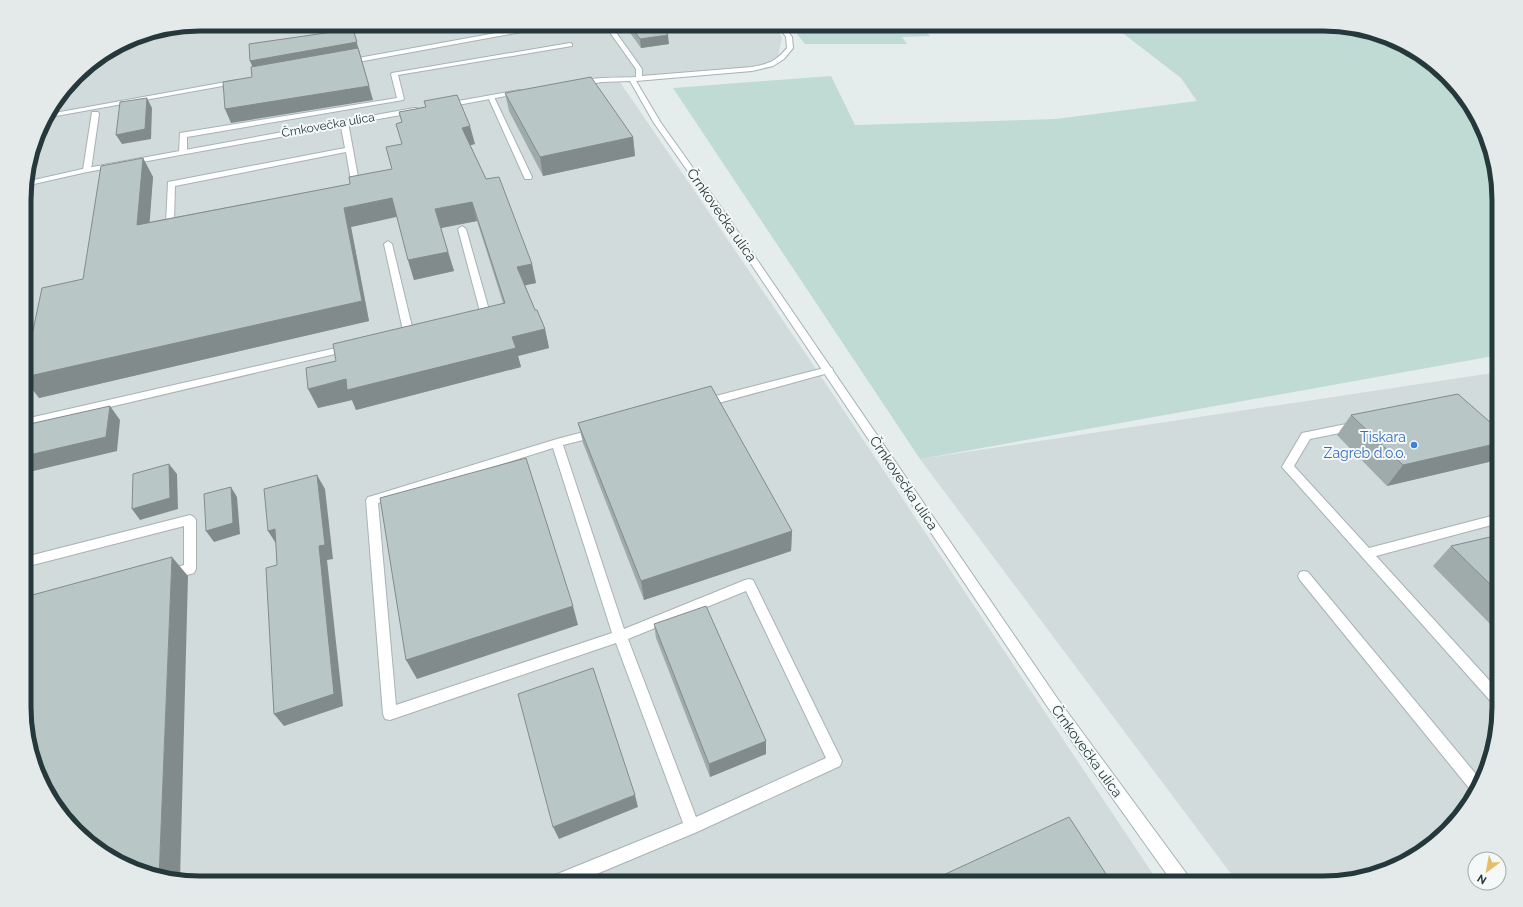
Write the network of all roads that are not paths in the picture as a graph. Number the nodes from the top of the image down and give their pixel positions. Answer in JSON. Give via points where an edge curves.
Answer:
{"nodes":[{"id":1,"x":519,"y":31,"type":"edge"},
{"id":2,"x":612,"y":31,"type":"edge"},
{"id":3,"x":784,"y":31,"type":"edge"},
{"id":4,"x":570,"y":45,"type":"dead end"},
{"id":5,"x":343,"y":63,"type":"edge"},
{"id":6,"x":635,"y":79,"type":"junction"},
{"id":7,"x":242,"y":81,"type":"edge"},
{"id":8,"x":572,"y":85,"type":"edge"},
{"id":9,"x":528,"y":91,"type":"edge"},
{"id":10,"x":491,"y":97,"type":"junction"},
{"id":11,"x":437,"y":106,"type":"edge"},
{"id":12,"x":421,"y":109,"type":"edge"},
{"id":13,"x":95,"y":114,"type":"dead end"},
{"id":14,"x":54,"y":115,"type":"edge"},
{"id":15,"x":344,"y":122,"type":"junction"},
{"id":16,"x":349,"y":149,"type":"junction"},
{"id":17,"x":183,"y":152,"type":"junction"},
{"id":18,"x":87,"y":170,"type":"junction"},
{"id":19,"x":528,"y":177,"type":"dead end"},
{"id":20,"x":32,"y":183,"type":"edge"},
{"id":21,"x":348,"y":190,"type":"edge"},
{"id":22,"x":186,"y":221,"type":"edge"},
{"id":23,"x":462,"y":229,"type":"dead end"},
{"id":24,"x":388,"y":244,"type":"dead end"},
{"id":25,"x":471,"y":320,"type":"edge"},
{"id":26,"x":409,"y":335,"type":"edge"},
{"id":27,"x":356,"y":347,"type":"edge"},
{"id":28,"x":828,"y":370,"type":"junction"},
{"id":29,"x":692,"y":407,"type":"edge"},
{"id":30,"x":31,"y":421,"type":"edge"},
{"id":31,"x":1366,"y":424,"type":"edge"},
{"id":32,"x":609,"y":429,"type":"edge"},
{"id":33,"x":557,"y":443,"type":"junction"},
{"id":34,"x":1492,"y":520,"type":"edge"},
{"id":35,"x":1366,"y":554,"type":"junction"},
{"id":36,"x":31,"y":561,"type":"edge"},
{"id":37,"x":1304,"y":576,"type":"dead end"},
{"id":38,"x":160,"y":577,"type":"edge"},
{"id":39,"x":620,"y":636,"type":"junction"},
{"id":40,"x":1492,"y":685,"type":"edge"},
{"id":41,"x":1474,"y":783,"type":"edge"},
{"id":42,"x":692,"y":827,"type":"junction"},
{"id":43,"x":573,"y":876,"type":"edge"},
{"id":44,"x":1178,"y":876,"type":"edge"}],
"edges":[{"from":1,"to":5,"type":"street"},
{"from":2,"to":6,"type":"street","name":"Črnkovečka ulica","via":[[639,69]]},
{"from":3,"to":6,"type":"street","via":[[790,48],[782,58],[771,65],[730,72]]},
{"from":4,"to":17,"type":"street","via":[[394,74],[401,99],[183,135]]},
{"from":6,"to":8,"type":"street","via":[[602,80]]},
{"from":6,"to":28,"type":"street","name":"Črnkovečka ulica","via":[[658,123]]},
{"from":7,"to":14,"type":"street"},
{"from":9,"to":10,"type":"street"},
{"from":10,"to":11,"type":"street"},
{"from":10,"to":19,"type":"street"},
{"from":12,"to":15,"type":"street","name":"Črnkovečka ulica"},
{"from":13,"to":18,"type":"street"},
{"from":15,"to":16,"type":"street"},
{"from":15,"to":17,"type":"street","name":"Črnkovečka ulica"},
{"from":16,"to":21,"type":"street","via":[[356,188]]},
{"from":16,"to":22,"type":"street","via":[[171,184],[170,224]]},
{"from":17,"to":18,"type":"street","name":"Črnkovečka ulica"},
{"from":18,"to":20,"type":"street","name":"Črnkovečka ulica"},
{"from":23,"to":25,"type":"street","via":[[486,317]]},
{"from":24,"to":26,"type":"street"},
{"from":27,"to":30,"type":"street"},
{"from":28,"to":29,"type":"street"},
{"from":28,"to":44,"type":"street","name":"Črnkovečka ulica","via":[[1052,702]]},
{"from":31,"to":35,"type":"street","via":[[1306,436],[1288,467]]},
{"from":32,"to":33,"type":"street"},
{"from":33,"to":39,"type":"street"},
{"from":33,"to":39,"type":"street","via":[[372,500],[390,714]]},
{"from":34,"to":35,"type":"street"},
{"from":35,"to":40,"type":"street"},
{"from":36,"to":38,"type":"street","via":[[190,520],[190,569]]},
{"from":37,"to":41,"type":"street"},
{"from":39,"to":42,"type":"street"},
{"from":39,"to":42,"type":"street","via":[[749,584],[835,761]]},
{"from":42,"to":43,"type":"street"}]}
